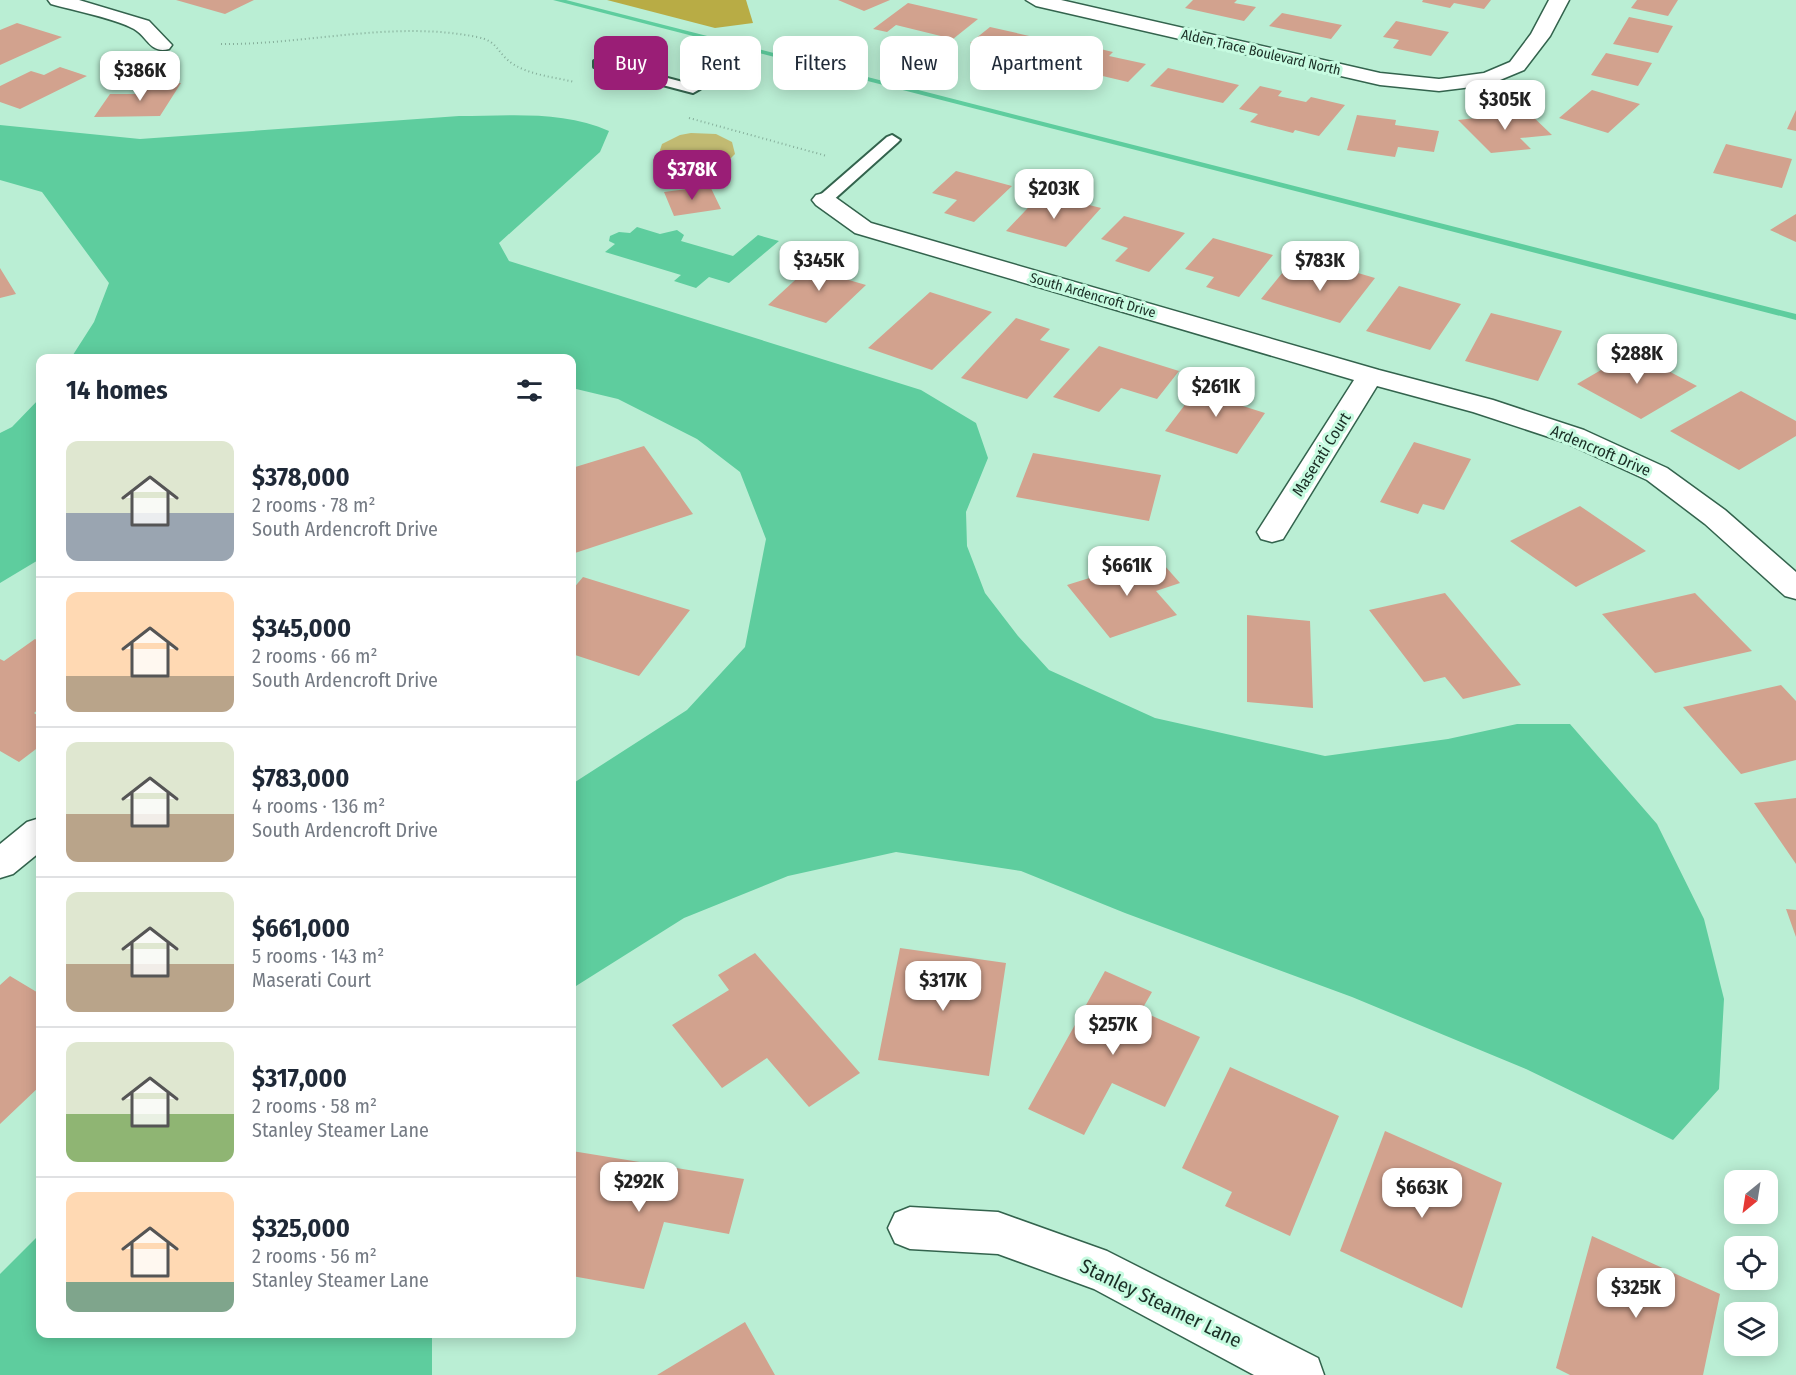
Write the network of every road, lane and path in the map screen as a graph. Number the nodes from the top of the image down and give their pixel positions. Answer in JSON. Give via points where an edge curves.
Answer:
{"nodes":[{"id":1,"x":58,"y":0,"type":"edge"},
{"id":2,"x":1036,"y":0,"type":"edge"},
{"id":3,"x":1559,"y":0,"type":"edge"},
{"id":4,"x":221,"y":44,"type":"dead end"},
{"id":5,"x":162,"y":45,"type":"dead end"},
{"id":6,"x":580,"y":84,"type":"dead end"},
{"id":7,"x":685,"y":117,"type":"dead end"},
{"id":8,"x":892,"y":140,"type":"dead end"},
{"id":9,"x":862,"y":166,"type":"junction"},
{"id":10,"x":824,"y":200,"type":"joint"},
{"id":11,"x":1370,"y":376,"type":"junction"},
{"id":12,"x":1272,"y":532,"type":"dead end"},
{"id":13,"x":1796,"y":589,"type":"edge"},
{"id":14,"x":36,"y":835,"type":"edge"},
{"id":15,"x":0,"y":864,"type":"edge"},
{"id":16,"x":910,"y":1228,"type":"dead end"},
{"id":17,"x":1301,"y":1375,"type":"edge"}],
"edges":[{"from":1,"to":5,"type":"street","via":[[142,25]]},
{"from":2,"to":3,"type":"street","name":"Alden Trace Boulevard North","via":[[1380,79],[1440,85],[1488,79],[1517,66],[1540,36]]},
{"from":4,"to":6,"type":"path","via":[[262,46],[382,31],[457,33],[493,41],[504,56],[524,69]]},
{"from":7,"to":9,"type":"path"},
{"from":8,"to":9,"type":"lane"},
{"from":9,"to":10,"type":"lane"},
{"from":10,"to":11,"type":"street","name":"South Ardencroft Drive","via":[[863,228]]},
{"from":11,"to":12,"type":"street","name":"Maserati Court"},
{"from":11,"to":13,"type":"street","name":"Ardencroft Drive","via":[[1483,406],[1574,436],[1657,474],[1715,517]]},
{"from":14,"to":15,"type":"street"},
{"from":16,"to":17,"type":"street","name":"Stanley Steamer Lane","via":[[998,1233],[1107,1272]]}]}
